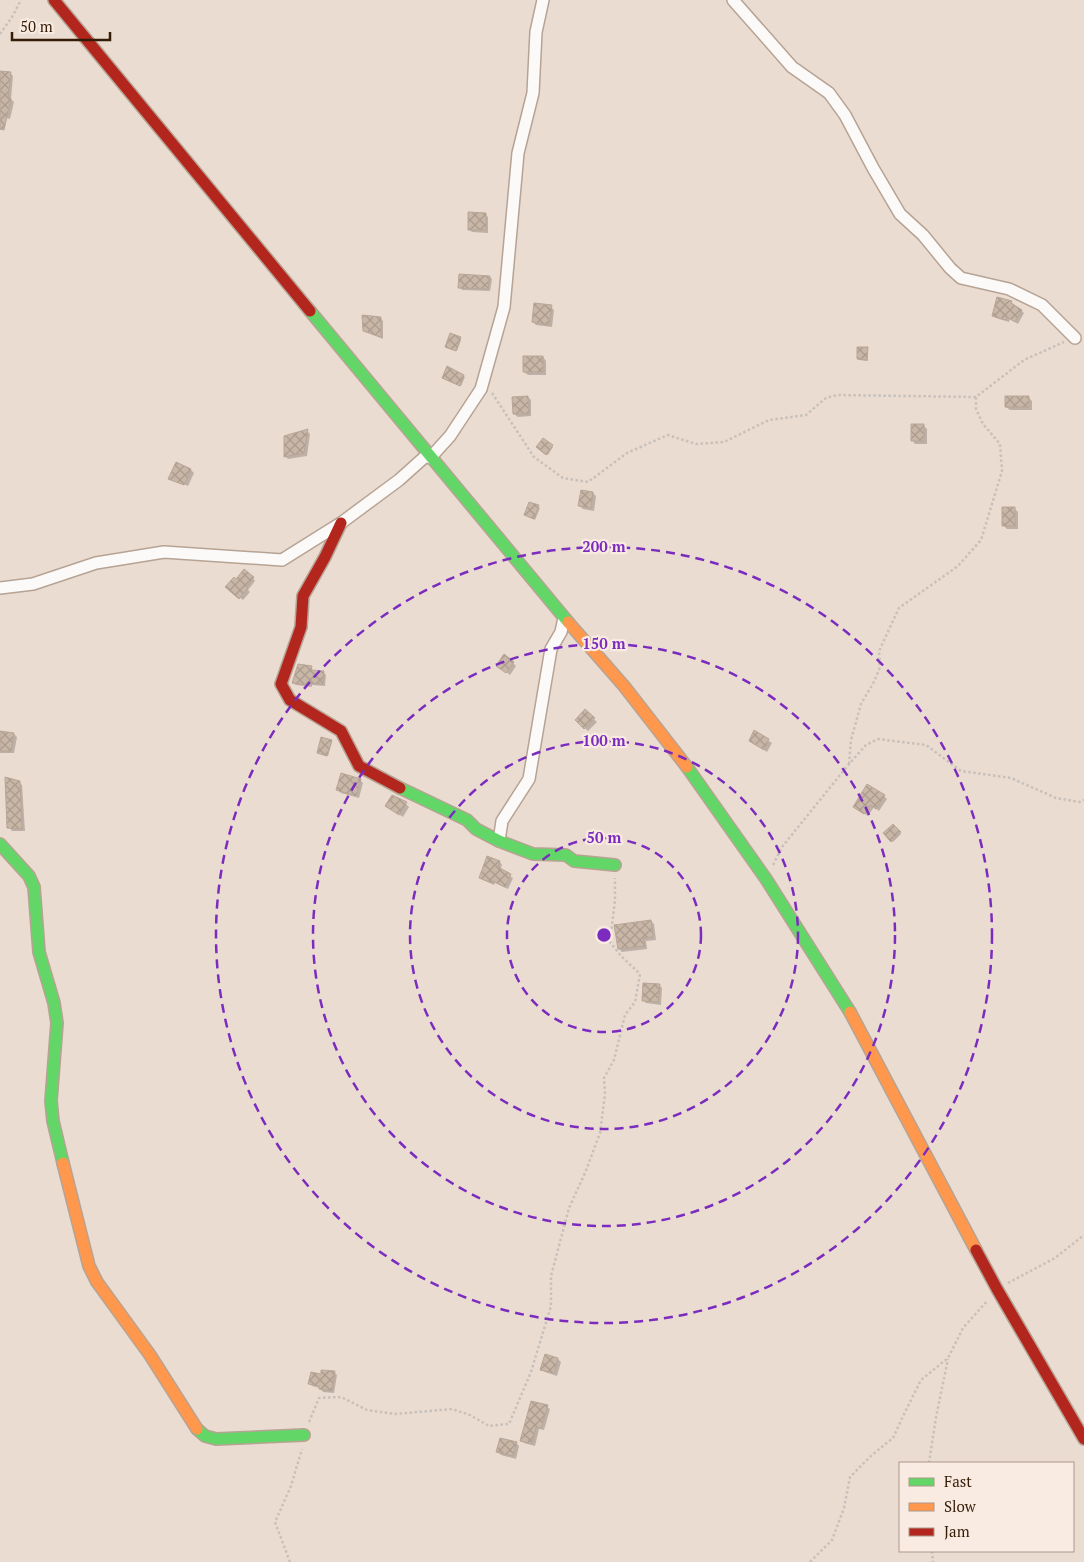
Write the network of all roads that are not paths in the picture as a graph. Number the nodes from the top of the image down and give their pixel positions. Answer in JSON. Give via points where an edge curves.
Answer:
{"nodes":[{"id":1,"x":54,"y":0,"type":"edge"},
{"id":2,"x":542,"y":0,"type":"edge"},
{"id":3,"x":733,"y":0,"type":"edge"},
{"id":4,"x":1075,"y":338,"type":"road end"},
{"id":5,"x":429,"y":456,"type":"junction"},
{"id":6,"x":341,"y":523,"type":"junction"},
{"id":7,"x":0,"y":588,"type":"edge"},
{"id":8,"x":564,"y":618,"type":"junction"},
{"id":9,"x":499,"y":841,"type":"junction"},
{"id":10,"x":0,"y":844,"type":"edge"},
{"id":11,"x":615,"y":865,"type":"road end"},
{"id":12,"x":304,"y":1434,"type":"road end"},
{"id":13,"x":1084,"y":1440,"type":"edge"}],
"edges":[{"from":1,"to":5,"type":"street"},
{"from":2,"to":5,"type":"street","via":[[536,32],[533,93],[518,153],[504,307],[481,389],[450,436]]},
{"from":3,"to":4,"type":"street","via":[[792,67],[829,93],[845,115],[900,214],[923,235],[950,268],[961,278],[1009,289],[1042,305]]},
{"from":5,"to":6,"type":"street"},
{"from":5,"to":8,"type":"street"},
{"from":6,"to":7,"type":"street","via":[[282,560],[164,552],[96,563],[33,584]]},
{"from":6,"to":9,"type":"street","via":[[303,596],[301,627],[281,684],[290,700],[340,731],[358,766],[467,820],[476,829]]},
{"from":8,"to":9,"type":"street","via":[[561,632],[551,648],[529,779],[502,821]]},
{"from":8,"to":13,"type":"street","via":[[671,745],[766,879],[852,1015],[997,1289]]},
{"from":9,"to":11,"type":"street","via":[[533,854],[566,855],[574,861]]},
{"from":10,"to":12,"type":"street","via":[[29,876],[34,887],[39,952],[57,1023],[51,1101],[53,1121],[89,1266],[97,1282],[196,1428],[205,1436],[216,1439]]}]}
